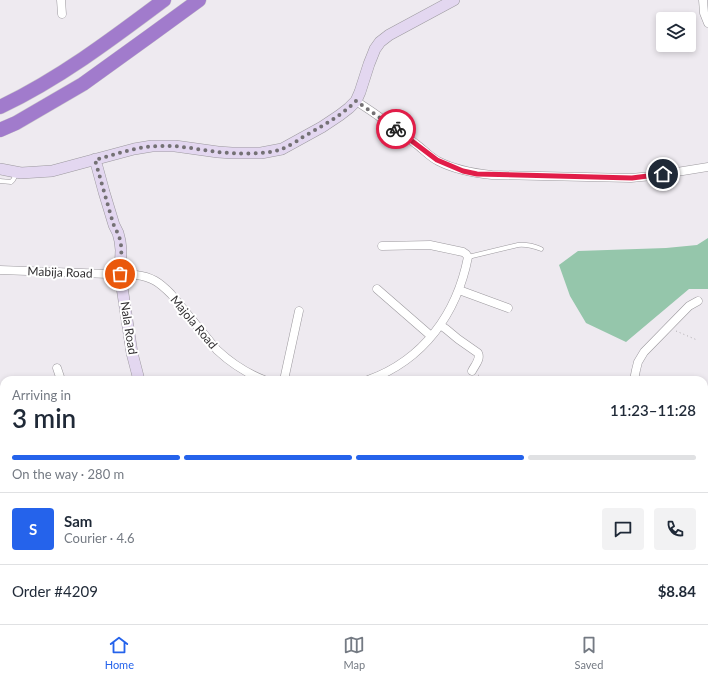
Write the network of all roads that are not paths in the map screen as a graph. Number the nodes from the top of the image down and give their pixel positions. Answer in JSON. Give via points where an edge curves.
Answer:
{"nodes":[{"id":1,"x":61,"y":0,"type":"edge"},
{"id":2,"x":164,"y":0,"type":"edge"},
{"id":3,"x":199,"y":0,"type":"edge"},
{"id":4,"x":454,"y":0,"type":"edge"},
{"id":5,"x":703,"y":0,"type":"edge"},
{"id":6,"x":62,"y":14,"type":"dead end"},
{"id":7,"x":708,"y":23,"type":"edge"},
{"id":8,"x":356,"y":101,"type":"junction"},
{"id":9,"x":0,"y":107,"type":"edge"},
{"id":10,"x":0,"y":130,"type":"edge"},
{"id":11,"x":95,"y":160,"type":"junction"},
{"id":12,"x":708,"y":167,"type":"edge"},
{"id":13,"x":0,"y":169,"type":"edge"},
{"id":14,"x":17,"y":172,"type":"junction"},
{"id":15,"x":0,"y":180,"type":"edge"},
{"id":16,"x":382,"y":246,"type":"dead end"},
{"id":17,"x":541,"y":249,"type":"dead end"},
{"id":18,"x":468,"y":257,"type":"junction"},
{"id":19,"x":0,"y":270,"type":"edge"},
{"id":20,"x":120,"y":274,"type":"junction"},
{"id":21,"x":377,"y":289,"type":"dead end"},
{"id":22,"x":459,"y":290,"type":"junction"},
{"id":23,"x":698,"y":301,"type":"dead end"},
{"id":24,"x":508,"y":308,"type":"dead end"},
{"id":25,"x":299,"y":311,"type":"dead end"},
{"id":26,"x":440,"y":326,"type":"junction"},
{"id":27,"x":432,"y":336,"type":"junction"},
{"id":28,"x":57,"y":368,"type":"dead end"},
{"id":29,"x":472,"y":370,"type":"road end"},
{"id":30,"x":60,"y":376,"type":"edge"},
{"id":31,"x":138,"y":376,"type":"edge"},
{"id":32,"x":256,"y":376,"type":"edge"},
{"id":33,"x":285,"y":376,"type":"edge"},
{"id":34,"x":376,"y":376,"type":"edge"},
{"id":35,"x":635,"y":376,"type":"edge"}],
"edges":[{"from":1,"to":6,"type":"street"},
{"from":2,"to":9,"type":"highway","via":[[74,65]]},
{"from":3,"to":10,"type":"highway","via":[[83,84]]},
{"from":4,"to":8,"type":"street","via":[[380,42]]},
{"from":5,"to":7,"type":"street"},
{"from":8,"to":11,"type":"street","via":[[322,127],[282,149],[271,152],[232,153],[175,146],[152,146]]},
{"from":8,"to":12,"type":"street","via":[[437,160],[477,174],[632,178]]},
{"from":11,"to":14,"type":"street","via":[[52,171]]},
{"from":11,"to":20,"type":"street","name":"Nala Road","via":[[120,241]]},
{"from":13,"to":14,"type":"street"},
{"from":14,"to":15,"type":"lane","via":[[11,182]]},
{"from":16,"to":18,"type":"street","via":[[430,245],[458,250]]},
{"from":17,"to":18,"type":"lane","via":[[526,244]]},
{"from":18,"to":22,"type":"street"},
{"from":19,"to":20,"type":"street","name":"Mabija Road"},
{"from":20,"to":31,"type":"street","name":"Nala Road"},
{"from":20,"to":32,"type":"street","name":"Majola Road","via":[[151,278],[163,286],[217,350],[236,366]]},
{"from":21,"to":27,"type":"street"},
{"from":22,"to":24,"type":"street"},
{"from":22,"to":26,"type":"street"},
{"from":23,"to":35,"type":"street","via":[[689,306],[644,352]]},
{"from":25,"to":33,"type":"street"},
{"from":26,"to":27,"type":"street"},
{"from":26,"to":29,"type":"street","via":[[478,352],[480,356]]},
{"from":27,"to":34,"type":"street","via":[[406,360]]},
{"from":28,"to":30,"type":"street"}]}
